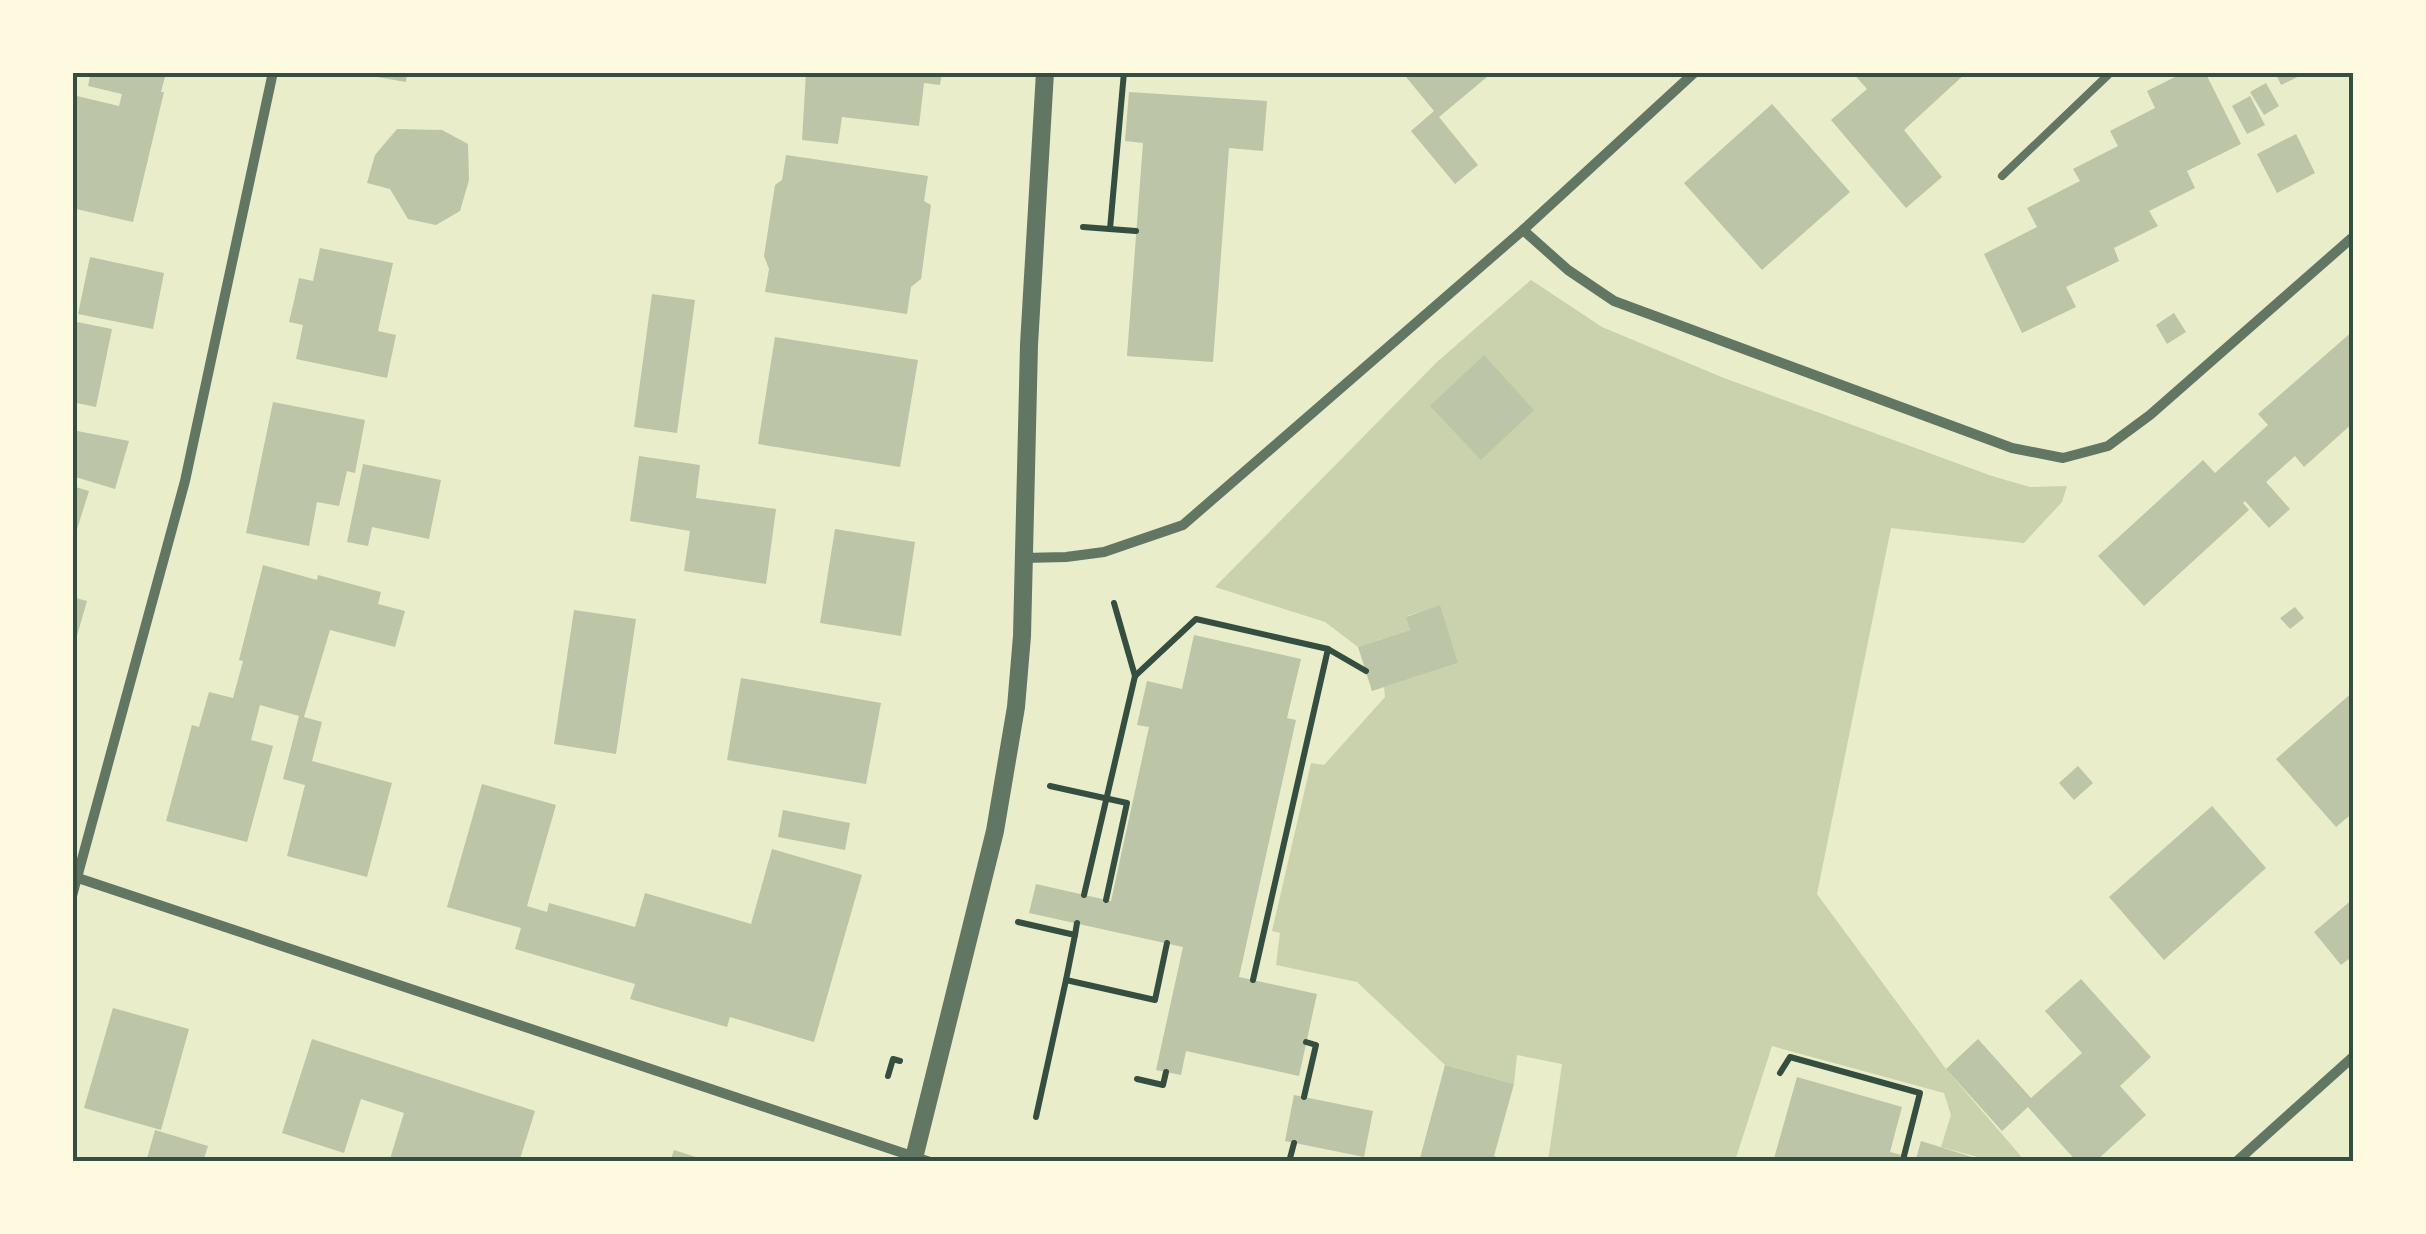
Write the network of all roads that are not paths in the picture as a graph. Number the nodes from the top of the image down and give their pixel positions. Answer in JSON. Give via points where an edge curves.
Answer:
{"nodes":[{"id":1,"x":273,"y":72,"type":"edge"},
{"id":2,"x":1045,"y":72,"type":"edge"},
{"id":3,"x":1696,"y":72,"type":"edge"},
{"id":4,"x":2108,"y":73,"type":"edge"},
{"id":5,"x":2002,"y":176,"type":"dead end"},
{"id":6,"x":1523,"y":230,"type":"junction"},
{"id":7,"x":2354,"y":236,"type":"edge"},
{"id":8,"x":1023,"y":558,"type":"junction"},
{"id":9,"x":75,"y":876,"type":"edge"},
{"id":10,"x":72,"y":896,"type":"edge"},
{"id":11,"x":2354,"y":1056,"type":"edge"},
{"id":12,"x":919,"y":1160,"type":"edge"},
{"id":13,"x":2236,"y":1162,"type":"edge"}],
"edges":[{"from":1,"to":9,"type":"street","via":[[185,481]]},
{"from":2,"to":8,"type":"street"},
{"from":3,"to":6,"type":"street"},
{"from":4,"to":5,"type":"lane"},
{"from":6,"to":7,"type":"street","via":[[1614,301],[2012,448],[2063,458],[2108,446],[2150,414]]},
{"from":6,"to":8,"type":"street","via":[[1183,525],[1104,552]]},
{"from":8,"to":12,"type":"street","via":[[1022,636],[1006,778]]},
{"from":9,"to":10,"type":"street"},
{"from":9,"to":12,"type":"street"},
{"from":11,"to":13,"type":"street"}]}
